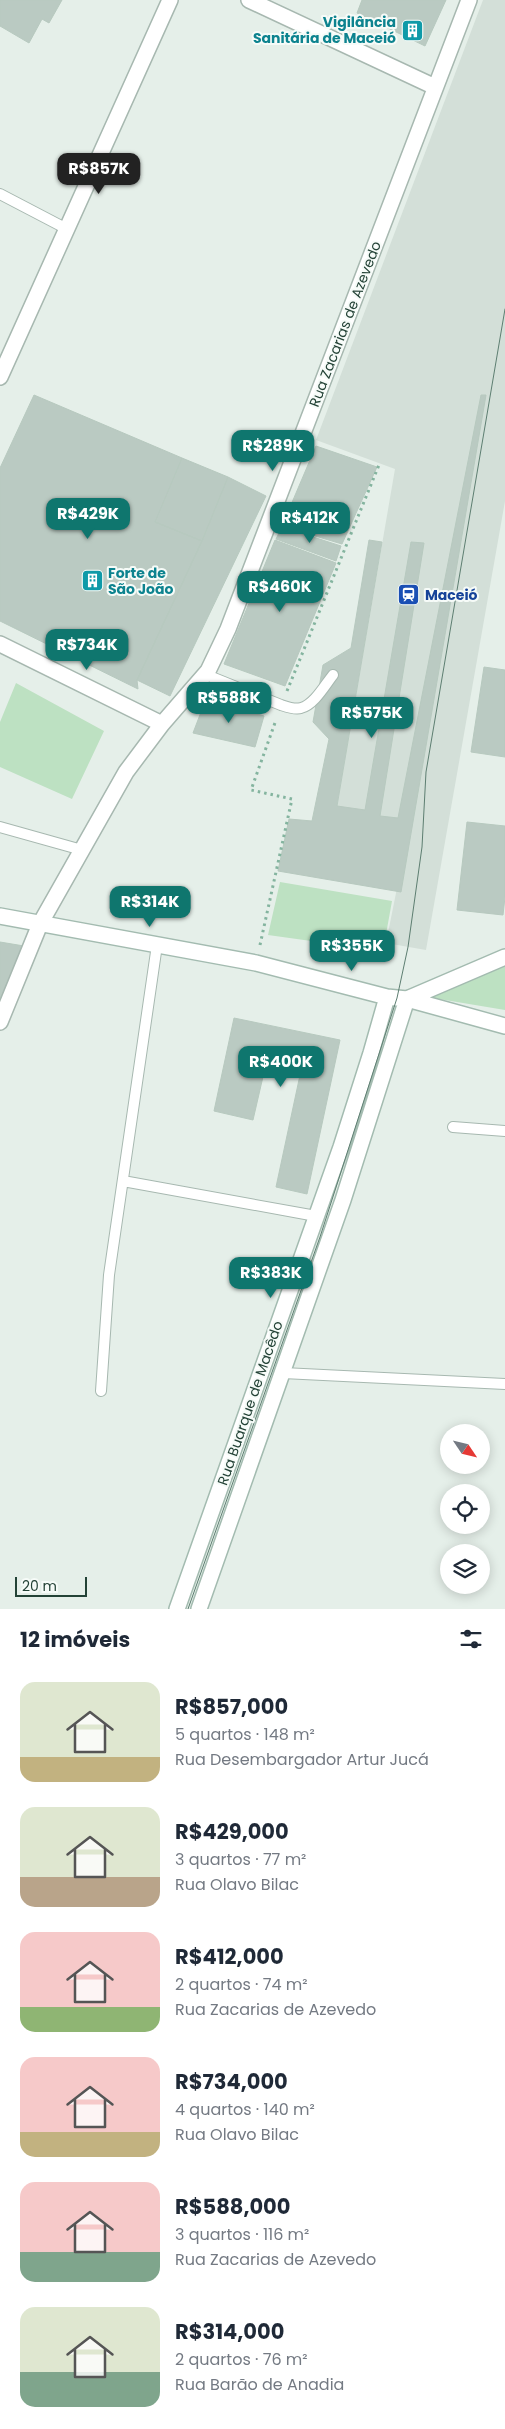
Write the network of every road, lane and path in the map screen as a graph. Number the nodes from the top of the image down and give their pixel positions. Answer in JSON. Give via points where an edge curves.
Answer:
{"nodes":[{"id":1,"x":170,"y":0,"type":"edge"},
{"id":2,"x":249,"y":0,"type":"edge"},
{"id":3,"x":469,"y":0,"type":"edge"},
{"id":4,"x":435,"y":86,"type":"junction"},
{"id":5,"x":0,"y":194,"type":"edge"},
{"id":6,"x":67,"y":228,"type":"junction"},
{"id":7,"x":0,"y":377,"type":"edge"},
{"id":8,"x":0,"y":644,"type":"edge"},
{"id":9,"x":204,"y":674,"type":"junction"},
{"id":10,"x":333,"y":675,"type":"dead end"},
{"id":11,"x":162,"y":724,"type":"junction"},
{"id":12,"x":0,"y":827,"type":"edge"},
{"id":13,"x":82,"y":850,"type":"junction"},
{"id":14,"x":0,"y":916,"type":"edge"},
{"id":15,"x":40,"y":924,"type":"junction"},
{"id":16,"x":157,"y":945,"type":"junction"},
{"id":17,"x":505,"y":957,"type":"edge"},
{"id":18,"x":387,"y":997,"type":"junction"},
{"id":19,"x":407,"y":999,"type":"junction"},
{"id":20,"x":0,"y":1022,"type":"edge"},
{"id":21,"x":505,"y":1026,"type":"edge"},
{"id":22,"x":453,"y":1127,"type":"dead end"},
{"id":23,"x":505,"y":1131,"type":"edge"},
{"id":24,"x":123,"y":1181,"type":"junction"},
{"id":25,"x":316,"y":1216,"type":"junction"},
{"id":26,"x":283,"y":1373,"type":"junction"},
{"id":27,"x":505,"y":1384,"type":"edge"},
{"id":28,"x":101,"y":1391,"type":"dead end"},
{"id":29,"x":177,"y":1609,"type":"edge"},
{"id":30,"x":199,"y":1609,"type":"edge"}],
"edges":[{"from":1,"to":6,"type":"street"},
{"from":2,"to":4,"type":"street"},
{"from":3,"to":4,"type":"street","name":"Rua Zacarias de Azevedo"},
{"from":4,"to":9,"type":"street","name":"Rua Zacarias de Azevedo","via":[[238,605]]},
{"from":5,"to":6,"type":"lane"},
{"from":6,"to":7,"type":"street"},
{"from":8,"to":11,"type":"street"},
{"from":9,"to":10,"type":"lane","via":[[294,708],[310,703]]},
{"from":9,"to":11,"type":"street","name":"Rua Zacarias de Azevedo"},
{"from":11,"to":13,"type":"street","name":"Rua Zacarias de Azevedo","via":[[126,772]]},
{"from":12,"to":13,"type":"lane"},
{"from":13,"to":15,"type":"street","name":"Rua Zacarias de Azevedo"},
{"from":14,"to":15,"type":"street"},
{"from":15,"to":16,"type":"street"},
{"from":15,"to":20,"type":"street","name":"Rua Zacarias de Azevedo"},
{"from":16,"to":18,"type":"street","via":[[256,962]]},
{"from":16,"to":24,"type":"lane"},
{"from":17,"to":19,"type":"street"},
{"from":18,"to":19,"type":"street"},
{"from":18,"to":25,"type":"street","name":"Rua Buarque de Macêdo","via":[[372,1053]]},
{"from":19,"to":21,"type":"street"},
{"from":19,"to":26,"type":"street","name":"Rua Buarque de Macêdo","via":[[343,1200]]},
{"from":22,"to":23,"type":"lane"},
{"from":24,"to":25,"type":"lane"},
{"from":24,"to":28,"type":"lane","via":[[110,1275]]},
{"from":25,"to":29,"type":"street","name":"Rua Buarque de Macêdo"},
{"from":26,"to":27,"type":"lane"},
{"from":26,"to":30,"type":"street","name":"Rua Buarque de Macêdo"}]}
